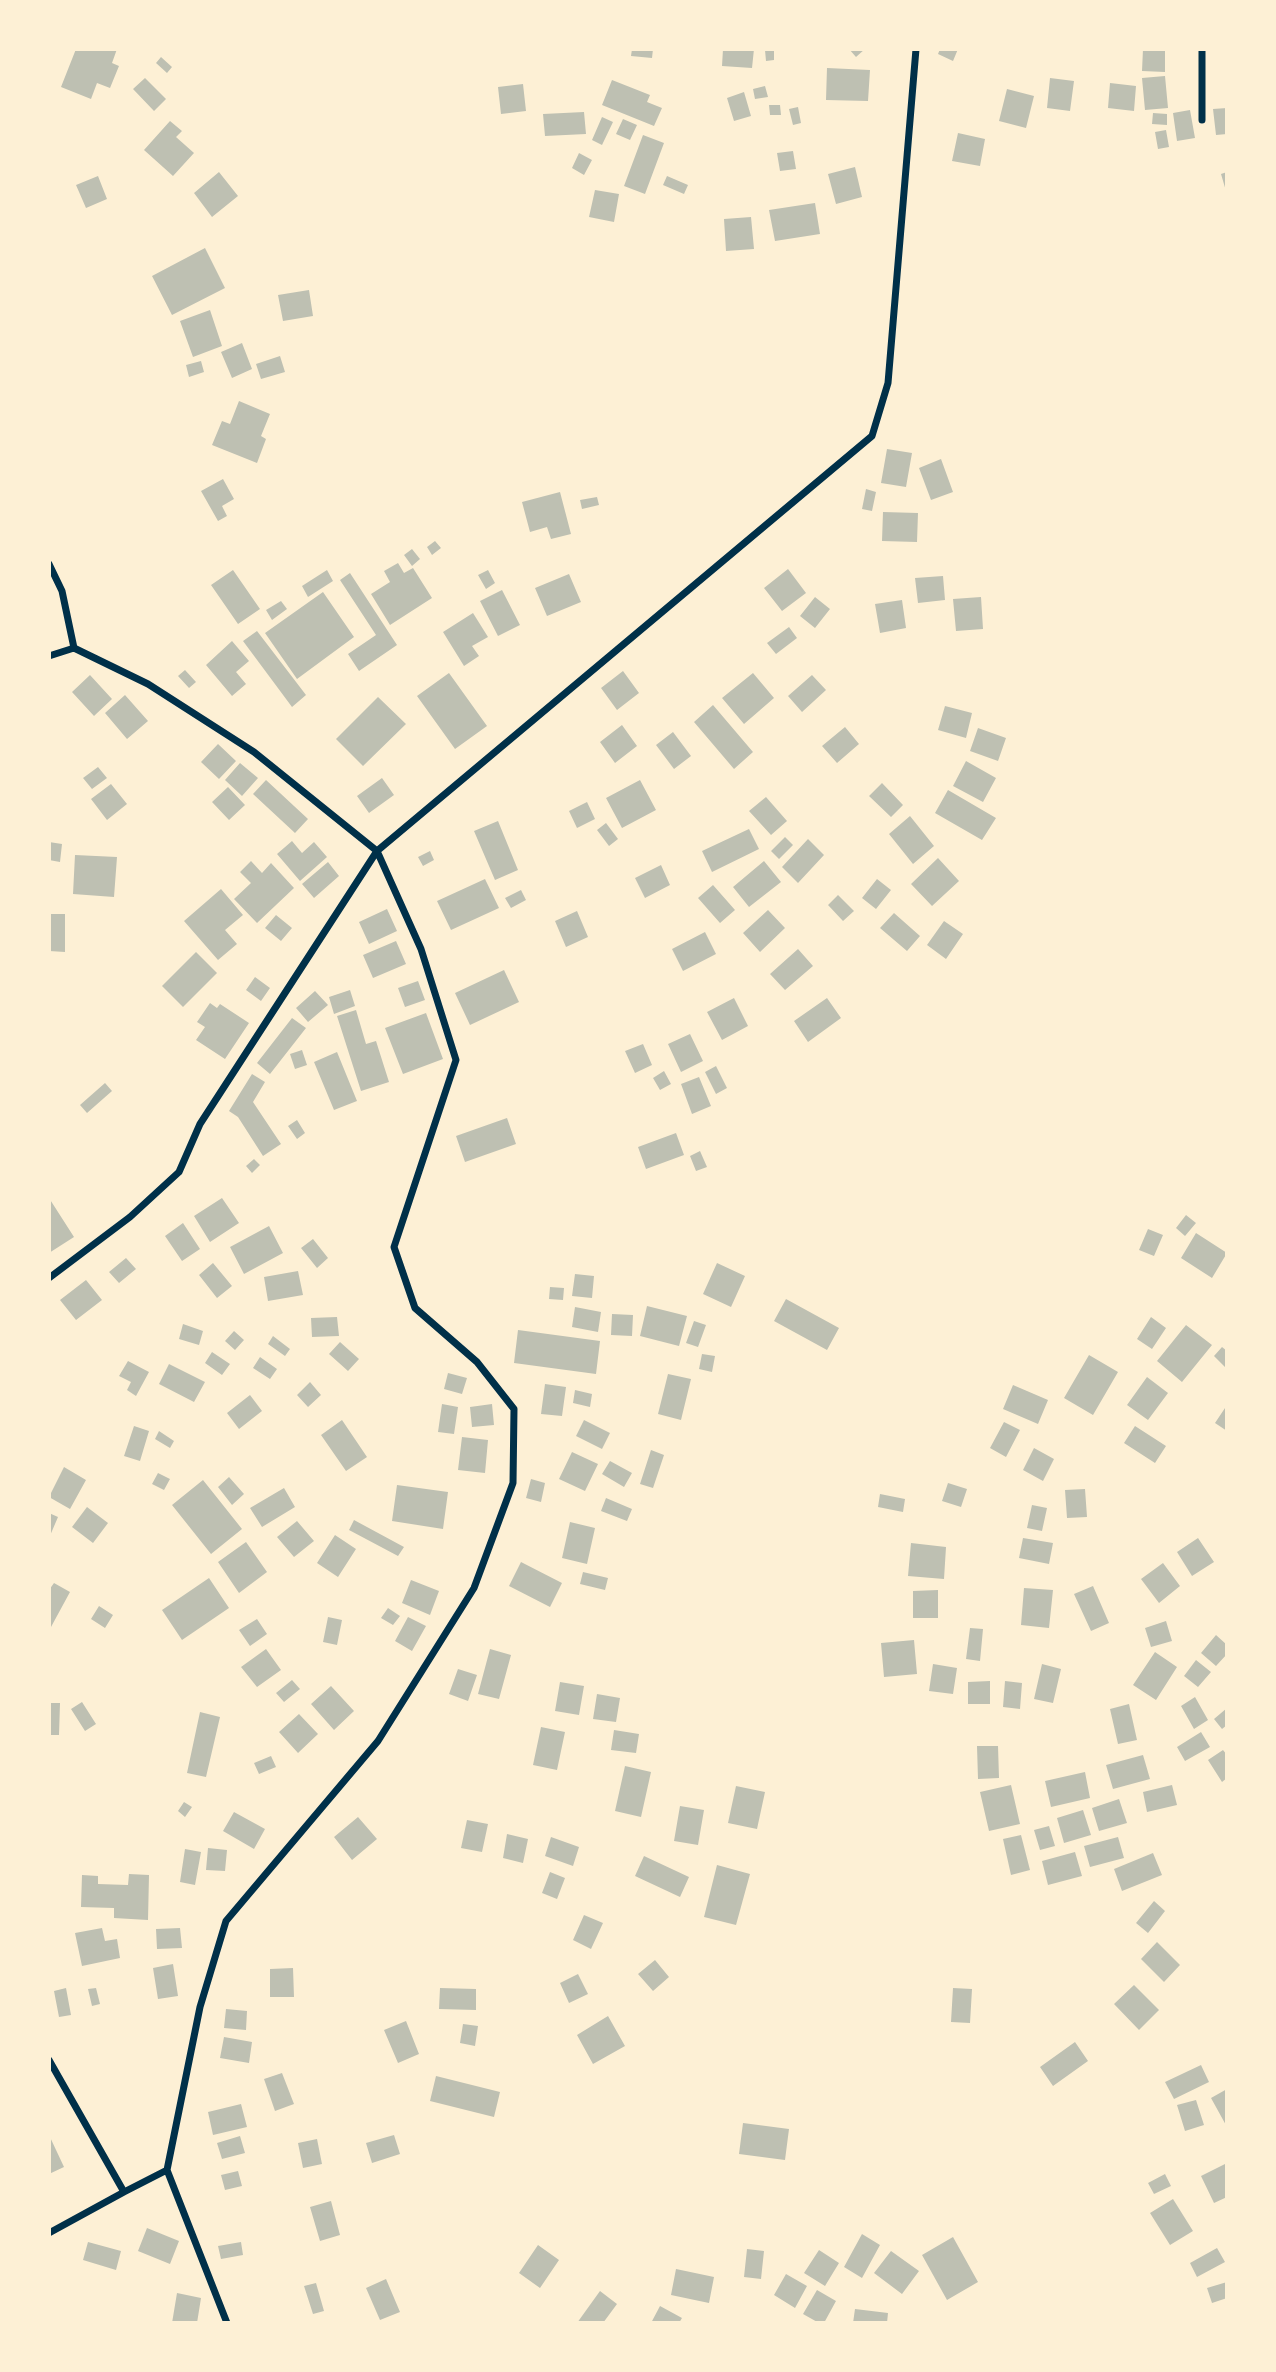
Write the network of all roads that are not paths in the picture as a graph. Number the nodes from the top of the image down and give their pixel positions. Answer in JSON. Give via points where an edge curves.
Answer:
{"nodes":[{"id":1,"x":916,"y":49,"type":"edge"},
{"id":2,"x":1202,"y":49,"type":"edge"},
{"id":3,"x":1202,"y":120,"type":"dead end"},
{"id":4,"x":49,"y":564,"type":"edge"},
{"id":5,"x":74,"y":648,"type":"junction"},
{"id":6,"x":49,"y":656,"type":"edge"},
{"id":7,"x":376,"y":851,"type":"junction"},
{"id":8,"x":49,"y":1278,"type":"edge"},
{"id":9,"x":49,"y":2060,"type":"edge"},
{"id":10,"x":167,"y":2171,"type":"junction"},
{"id":11,"x":124,"y":2192,"type":"junction"},
{"id":12,"x":49,"y":2233,"type":"edge"},
{"id":13,"x":227,"y":2323,"type":"edge"}],
"edges":[{"from":1,"to":7,"type":"street","via":[[888,383],[872,436]]},
{"from":2,"to":3,"type":"street"},
{"from":4,"to":5,"type":"street","via":[[62,591]]},
{"from":5,"to":6,"type":"street"},
{"from":5,"to":7,"type":"street","via":[[148,684],[254,752]]},
{"from":7,"to":8,"type":"street","via":[[200,1124],[179,1172],[130,1217]]},
{"from":7,"to":10,"type":"street","via":[[421,949],[456,1060],[394,1247],[415,1308],[477,1363],[514,1409],[513,1483],[474,1588],[378,1741],[226,1921],[200,2007]]},
{"from":9,"to":11,"type":"street"},
{"from":10,"to":11,"type":"street"},
{"from":10,"to":13,"type":"street"},
{"from":11,"to":12,"type":"street"}]}
